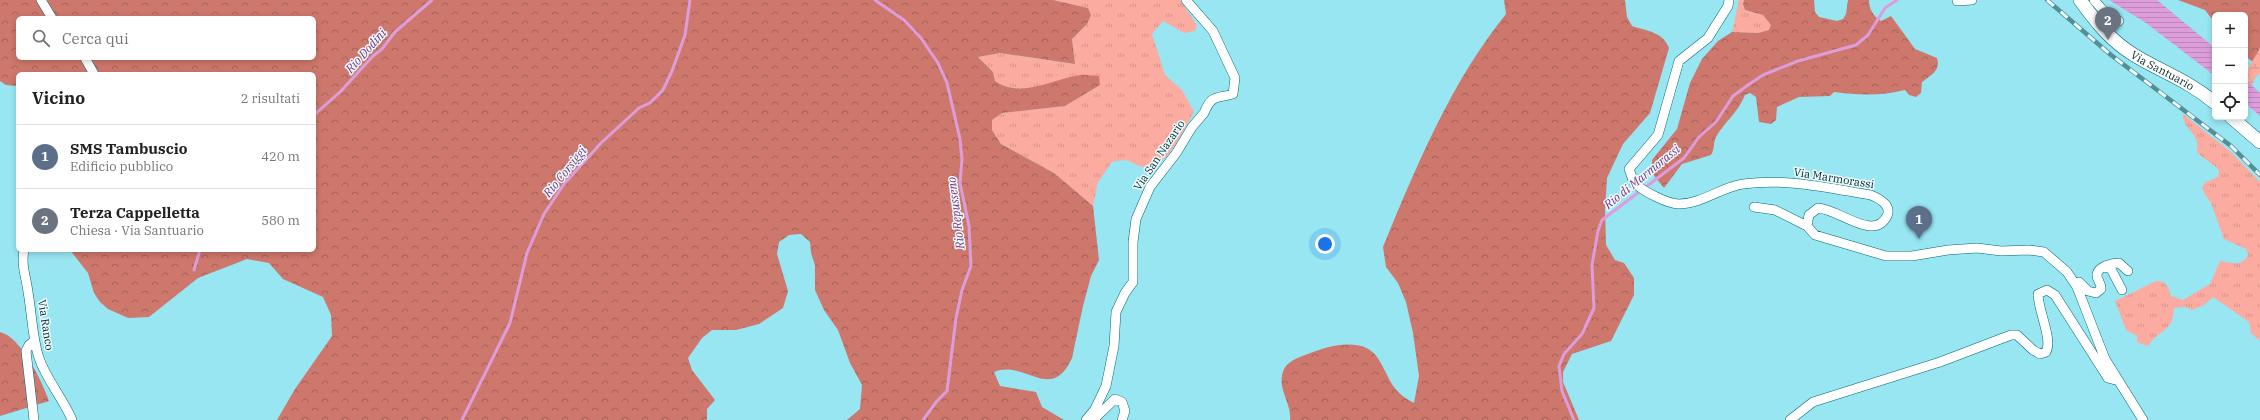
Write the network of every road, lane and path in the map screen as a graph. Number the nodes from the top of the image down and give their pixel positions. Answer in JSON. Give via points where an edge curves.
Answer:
{"nodes":[{"id":1,"x":41,"y":0,"type":"edge"},
{"id":2,"x":1186,"y":0,"type":"edge"},
{"id":3,"x":1729,"y":0,"type":"edge"},
{"id":4,"x":1972,"y":0,"type":"edge"},
{"id":5,"x":2080,"y":0,"type":"edge"},
{"id":6,"x":2094,"y":0,"type":"edge"},
{"id":7,"x":1957,"y":1,"type":"dead end"},
{"id":8,"x":51,"y":16,"type":"edge"},
{"id":9,"x":2120,"y":22,"type":"dead end"},
{"id":10,"x":86,"y":60,"type":"edge"},
{"id":11,"x":93,"y":72,"type":"edge"},
{"id":12,"x":2212,"y":101,"type":"edge"},
{"id":13,"x":2234,"y":120,"type":"edge"},
{"id":14,"x":2260,"y":142,"type":"edge"},
{"id":15,"x":1754,"y":207,"type":"dead end"},
{"id":16,"x":1807,"y":226,"type":"junction"},
{"id":17,"x":24,"y":252,"type":"edge"},
{"id":18,"x":2105,"y":267,"type":"junction"},
{"id":19,"x":2128,"y":271,"type":"dead end"},
{"id":20,"x":2074,"y":283,"type":"junction"},
{"id":21,"x":2122,"y":290,"type":"dead end"},
{"id":22,"x":34,"y":341,"type":"junction"},
{"id":23,"x":2119,"y":381,"type":"junction"},
{"id":24,"x":34,"y":420,"type":"edge"},
{"id":25,"x":72,"y":420,"type":"edge"},
{"id":26,"x":1086,"y":420,"type":"edge"},
{"id":27,"x":1093,"y":420,"type":"edge"},
{"id":28,"x":1122,"y":420,"type":"edge"},
{"id":29,"x":1790,"y":420,"type":"edge"},
{"id":30,"x":2143,"y":420,"type":"edge"}],
"edges":[{"from":1,"to":8,"type":"street"},
{"from":2,"to":26,"type":"street","name":"Via San Nazario","via":[[1213,31],[1235,78],[1233,94],[1216,96],[1209,102],[1204,113],[1158,174],[1144,199],[1136,219],[1134,234],[1133,282],[1116,312],[1114,346],[1106,386],[1095,409]]},
{"from":3,"to":16,"type":"street","name":"Via Marmorassi","via":[[1728,6],[1708,38],[1679,61],[1658,135],[1629,169],[1635,183],[1661,200],[1678,204],[1697,201],[1741,184],[1800,183],[1871,195],[1881,199],[1887,207],[1888,214],[1882,224],[1876,227],[1863,225],[1834,211],[1818,208],[1809,215]]},
{"from":4,"to":7,"type":"street"},
{"from":5,"to":12,"type":"main road","name":"Via Santuario","via":[[2100,26],[2133,54],[2186,81]]},
{"from":6,"to":9,"type":"street","via":[[2108,16]]},
{"from":10,"to":11,"type":"street"},
{"from":13,"to":14,"type":"main road"},
{"from":15,"to":16,"type":"street","via":[[1774,210]]},
{"from":16,"to":20,"type":"street","via":[[1810,232],[1822,239],[1886,256],[1912,256],[1978,248],[2044,252],[2067,272]]},
{"from":17,"to":22,"type":"street","name":"Via Ranco","via":[[22,268],[28,285]]},
{"from":18,"to":19,"type":"street","via":[[2119,263]]},
{"from":18,"to":20,"type":"street","via":[[2097,273],[2102,286],[2099,292],[2088,291],[2079,282]]},
{"from":18,"to":21,"type":"street","via":[[2112,269]]},
{"from":20,"to":23,"type":"street","via":[[2096,339]]},
{"from":22,"to":24,"type":"street","via":[[26,352]]},
{"from":22,"to":25,"type":"street","name":"Via Ranco","via":[[48,377],[68,408]]},
{"from":23,"to":29,"type":"street","via":[[2108,378],[2055,294],[2046,290],[2038,294],[2038,306],[2048,337],[2046,352],[2040,354],[2018,335],[2011,335],[1940,362],[1813,402]]},
{"from":23,"to":30,"type":"street"},
{"from":27,"to":28,"type":"street","via":[[1114,399],[1122,402],[1125,411]]}]}
